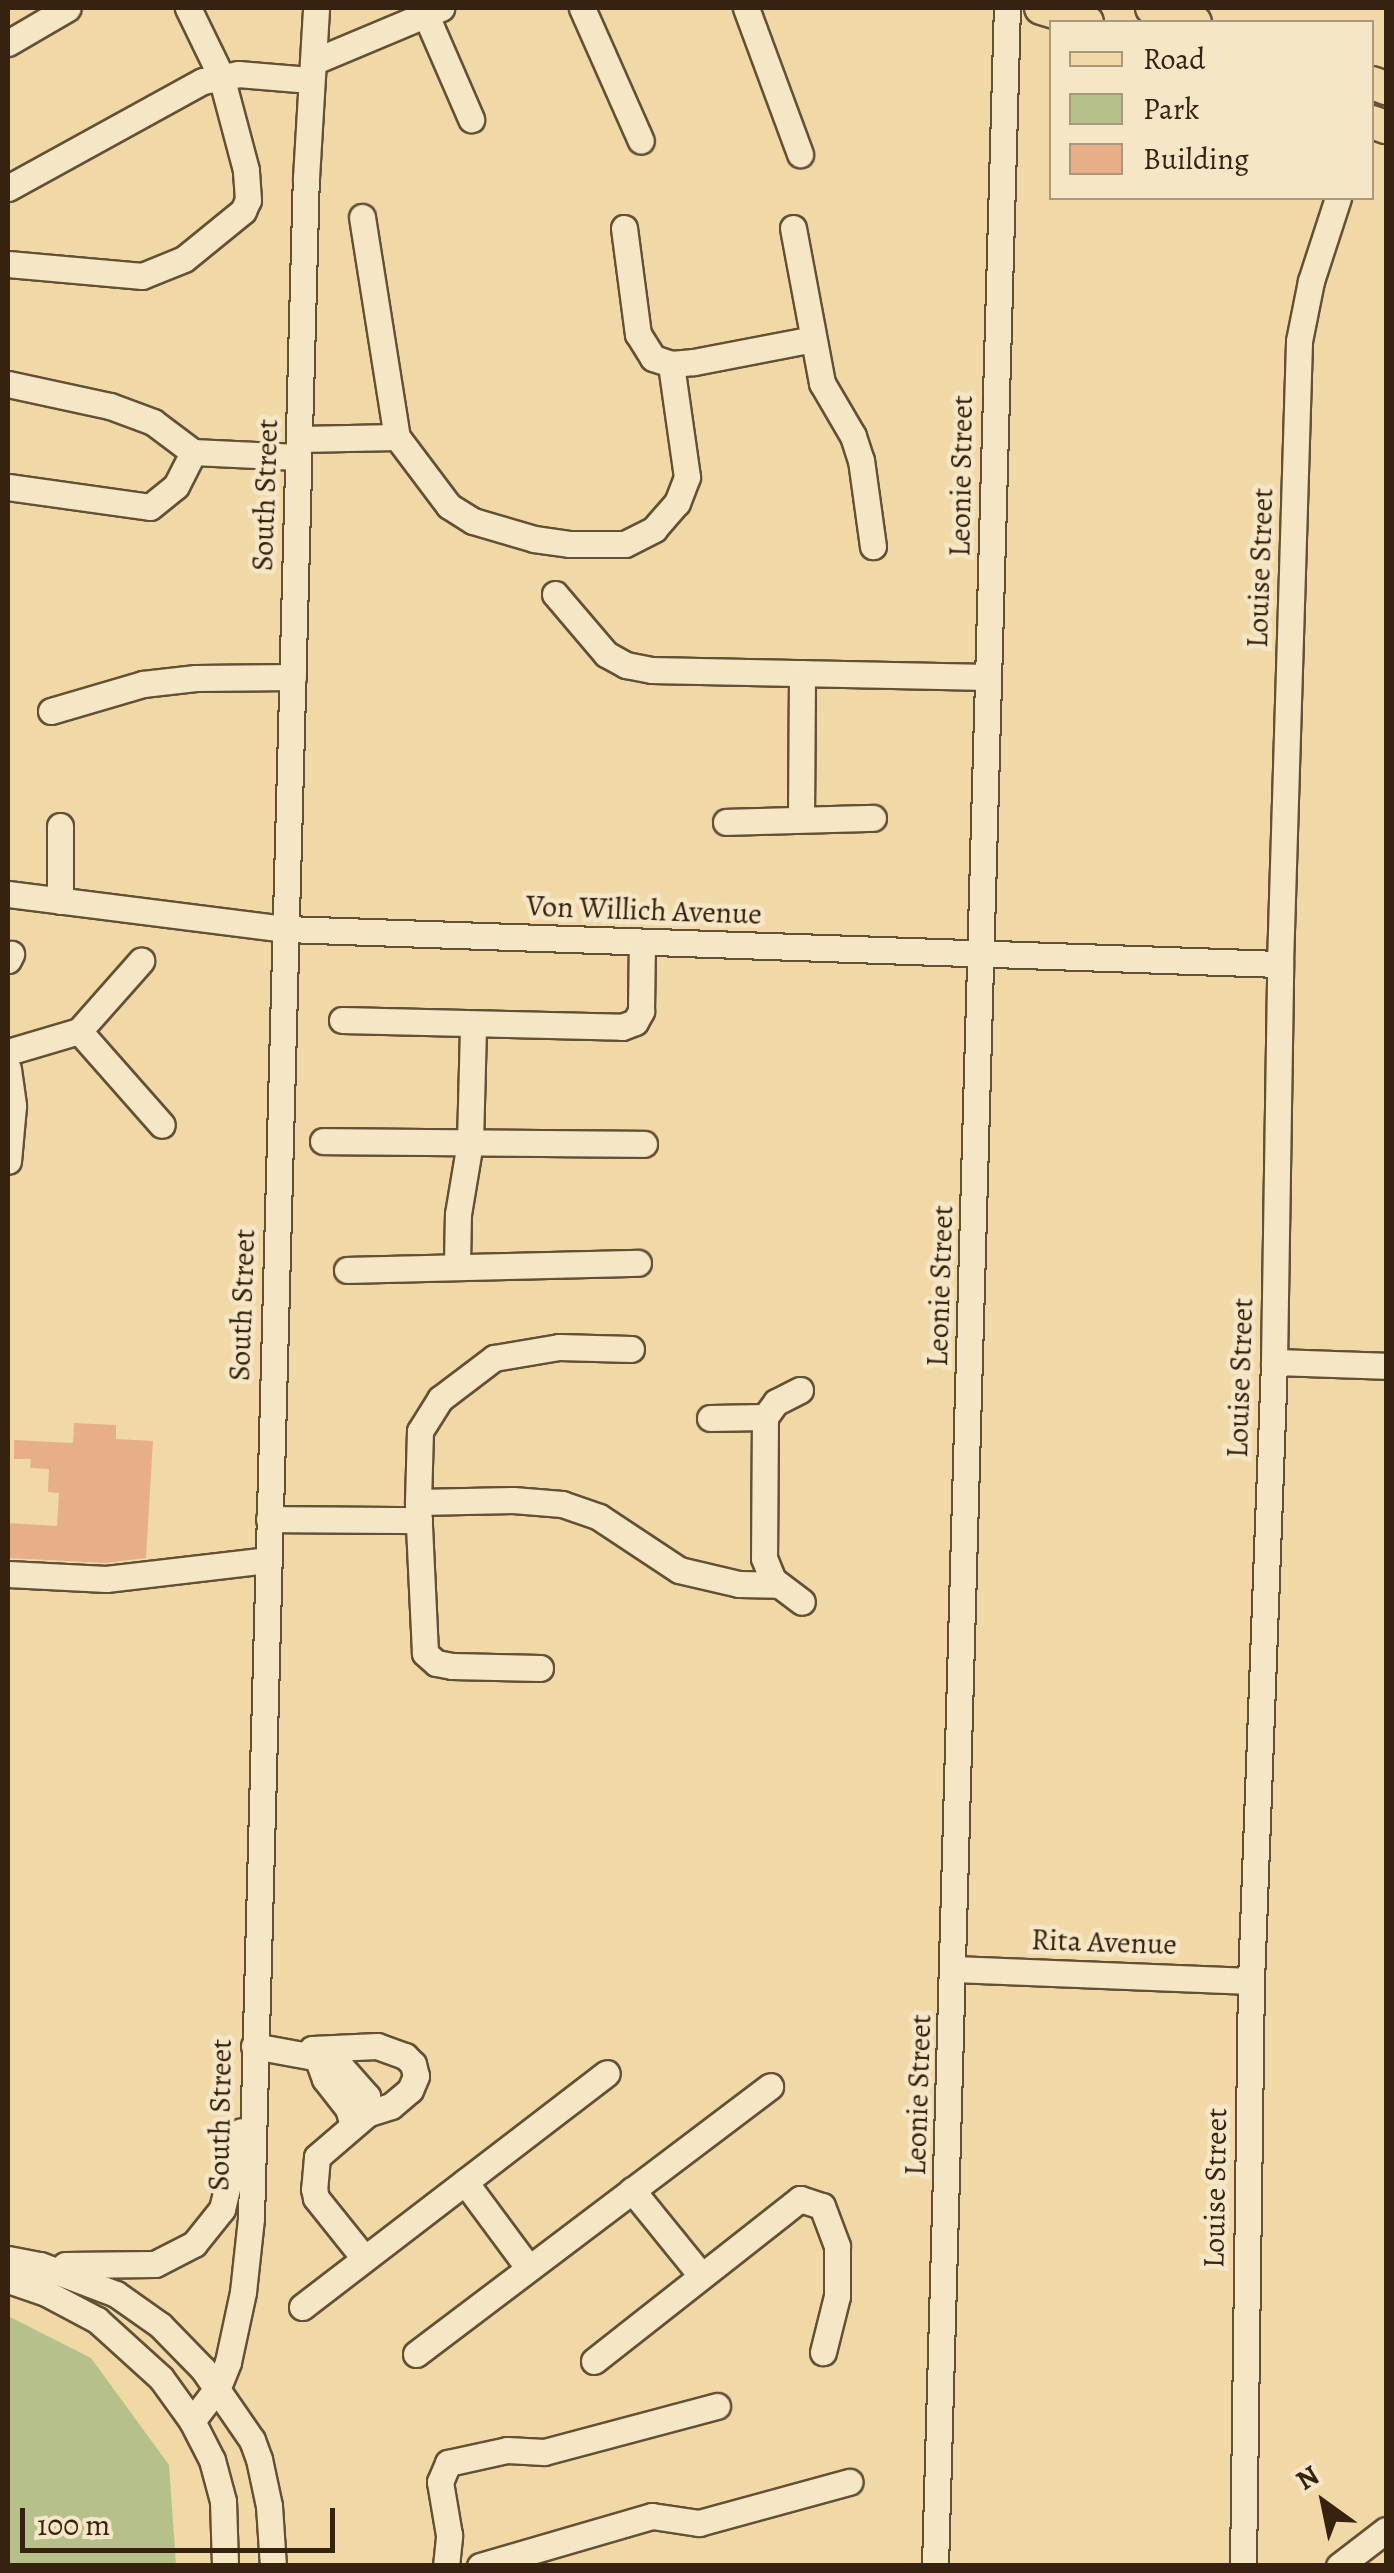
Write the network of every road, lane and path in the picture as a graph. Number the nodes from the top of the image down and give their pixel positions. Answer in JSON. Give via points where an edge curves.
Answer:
{"nodes":[{"id":1,"x":68,"y":8,"type":"edge"},
{"id":2,"x":188,"y":8,"type":"edge"},
{"id":3,"x":299,"y":8,"type":"edge"},
{"id":4,"x":316,"y":8,"type":"edge"},
{"id":5,"x":582,"y":8,"type":"edge"},
{"id":6,"x":746,"y":8,"type":"edge"},
{"id":7,"x":1008,"y":8,"type":"edge"},
{"id":8,"x":1042,"y":8,"type":"edge"},
{"id":9,"x":1152,"y":8,"type":"edge"},
{"id":10,"x":433,"y":10,"type":"edge"},
{"id":11,"x":1081,"y":20,"type":"edge"},
{"id":12,"x":1189,"y":20,"type":"edge"},
{"id":13,"x":8,"y":42,"type":"edge"},
{"id":14,"x":307,"y":70,"type":"junction"},
{"id":15,"x":220,"y":76,"type":"junction"},
{"id":16,"x":471,"y":119,"type":"dead end"},
{"id":17,"x":641,"y":141,"type":"dead end"},
{"id":18,"x":800,"y":154,"type":"dead end"},
{"id":19,"x":8,"y":188,"type":"edge"},
{"id":20,"x":1337,"y":200,"type":"edge"},
{"id":21,"x":362,"y":217,"type":"dead end"},
{"id":22,"x":624,"y":228,"type":"dead end"},
{"id":23,"x":793,"y":228,"type":"dead end"},
{"id":24,"x":8,"y":264,"type":"edge"},
{"id":25,"x":813,"y":339,"type":"junction"},
{"id":26,"x":672,"y":364,"type":"junction"},
{"id":27,"x":8,"y":384,"type":"edge"},
{"id":28,"x":397,"y":437,"type":"junction"},
{"id":29,"x":299,"y":448,"type":"junction"},
{"id":30,"x":193,"y":452,"type":"junction"},
{"id":31,"x":8,"y":487,"type":"edge"},
{"id":32,"x":872,"y":546,"type":"dead end"},
{"id":33,"x":556,"y":594,"type":"dead end"},
{"id":34,"x":802,"y":673,"type":"junction"},
{"id":35,"x":293,"y":677,"type":"junction"},
{"id":36,"x":988,"y":677,"type":"junction"},
{"id":37,"x":51,"y":711,"type":"dead end"},
{"id":38,"x":873,"y":818,"type":"dead end"},
{"id":39,"x":802,"y":820,"type":"junction"},
{"id":40,"x":726,"y":822,"type":"dead end"},
{"id":41,"x":60,"y":826,"type":"dead end"},
{"id":42,"x":8,"y":894,"type":"edge"},
{"id":43,"x":60,"y":901,"type":"junction"},
{"id":44,"x":286,"y":929,"type":"junction"},
{"id":45,"x":642,"y":942,"type":"junction"},
{"id":46,"x":982,"y":954,"type":"junction"},
{"id":47,"x":141,"y":961,"type":"dead end"},
{"id":48,"x":1280,"y":964,"type":"junction"},
{"id":49,"x":342,"y":1020,"type":"dead end"},
{"id":50,"x":473,"y":1024,"type":"junction"},
{"id":51,"x":79,"y":1031,"type":"junction"},
{"id":52,"x":8,"y":1052,"type":"edge"},
{"id":53,"x":8,"y":1068,"type":"edge"},
{"id":54,"x":162,"y":1125,"type":"dead end"},
{"id":55,"x":323,"y":1141,"type":"dead end"},
{"id":56,"x":470,"y":1142,"type":"junction"},
{"id":57,"x":644,"y":1144,"type":"dead end"},
{"id":58,"x":8,"y":1161,"type":"edge"},
{"id":59,"x":638,"y":1262,"type":"dead end"},
{"id":60,"x":456,"y":1264,"type":"junction"},
{"id":61,"x":348,"y":1270,"type":"dead end"},
{"id":62,"x":631,"y":1349,"type":"dead end"},
{"id":63,"x":1274,"y":1362,"type":"junction"},
{"id":64,"x":1386,"y":1366,"type":"edge"},
{"id":65,"x":800,"y":1390,"type":"dead end"},
{"id":66,"x":765,"y":1417,"type":"junction"},
{"id":67,"x":710,"y":1418,"type":"dead end"},
{"id":68,"x":418,"y":1511,"type":"junction"},
{"id":69,"x":269,"y":1520,"type":"junction"},
{"id":70,"x":267,"y":1560,"type":"junction"},
{"id":71,"x":8,"y":1574,"type":"edge"},
{"id":72,"x":778,"y":1585,"type":"junction"},
{"id":73,"x":802,"y":1602,"type":"dead end"},
{"id":74,"x":540,"y":1668,"type":"dead end"},
{"id":75,"x":954,"y":1969,"type":"junction"},
{"id":76,"x":1250,"y":1981,"type":"junction"},
{"id":77,"x":254,"y":2046,"type":"junction"},
{"id":78,"x":307,"y":2055,"type":"junction"},
{"id":79,"x":607,"y":2073,"type":"dead end"},
{"id":80,"x":253,"y":2084,"type":"junction"},
{"id":81,"x":770,"y":2086,"type":"dead end"},
{"id":82,"x":360,"y":2120,"type":"junction"},
{"id":83,"x":464,"y":2182,"type":"junction"},
{"id":84,"x":632,"y":2190,"type":"junction"},
{"id":85,"x":364,"y":2258,"type":"junction"},
{"id":86,"x":8,"y":2259,"type":"edge"},
{"id":87,"x":40,"y":2265,"type":"junction"},
{"id":88,"x":528,"y":2267,"type":"junction"},
{"id":89,"x":700,"y":2274,"type":"junction"},
{"id":90,"x":8,"y":2280,"type":"edge"},
{"id":91,"x":302,"y":2308,"type":"dead end"},
{"id":92,"x":823,"y":2352,"type":"dead end"},
{"id":93,"x":416,"y":2354,"type":"dead end"},
{"id":94,"x":594,"y":2361,"type":"dead end"},
{"id":95,"x":218,"y":2388,"type":"junction"},
{"id":96,"x":717,"y":2406,"type":"dead end"},
{"id":97,"x":192,"y":2421,"type":"junction"},
{"id":98,"x":849,"y":2482,"type":"dead end"},
{"id":99,"x":1386,"y":2530,"type":"edge"},
{"id":100,"x":225,"y":2566,"type":"edge"},
{"id":101,"x":273,"y":2566,"type":"edge"},
{"id":102,"x":446,"y":2566,"type":"edge"},
{"id":103,"x":480,"y":2566,"type":"edge"},
{"id":104,"x":935,"y":2566,"type":"edge"},
{"id":105,"x":1242,"y":2566,"type":"edge"},
{"id":106,"x":1338,"y":2566,"type":"edge"}],
"edges":[{"from":1,"to":13,"type":"street"},
{"from":2,"to":15,"type":"street"},
{"from":3,"to":14,"type":"street","name":"South Street"},
{"from":4,"to":14,"type":"street","name":"South Street"},
{"from":5,"to":17,"type":"street"},
{"from":6,"to":18,"type":"street"},
{"from":7,"to":36,"type":"street","name":"Leonie Street"},
{"from":8,"to":11,"type":"main road"},
{"from":9,"to":12,"type":"main road"},
{"from":10,"to":14,"type":"street"},
{"from":10,"to":16,"type":"street"},
{"from":14,"to":15,"type":"street"},
{"from":14,"to":29,"type":"street","name":"South Street"},
{"from":15,"to":19,"type":"street"},
{"from":15,"to":24,"type":"street","via":[[248,188],[243,211],[229,226],[184,258],[142,276]]},
{"from":20,"to":48,"type":"street","name":"Louise Street","via":[[1310,280],[1299,341]]},
{"from":21,"to":28,"type":"street"},
{"from":22,"to":26,"type":"street","via":[[638,334],[653,358]]},
{"from":23,"to":25,"type":"street"},
{"from":25,"to":26,"type":"street"},
{"from":25,"to":32,"type":"street","via":[[822,382],[861,460]]},
{"from":26,"to":28,"type":"street","via":[[687,478],[666,516],[624,544],[534,539],[473,521],[450,506]]},
{"from":27,"to":30,"type":"street","via":[[110,406],[153,422]]},
{"from":28,"to":29,"type":"street"},
{"from":29,"to":30,"type":"street"},
{"from":29,"to":35,"type":"street","name":"South Street"},
{"from":30,"to":31,"type":"street","via":[[176,486],[150,507]]},
{"from":33,"to":34,"type":"street","via":[[606,654],[626,665]]},
{"from":34,"to":36,"type":"street"},
{"from":34,"to":39,"type":"street"},
{"from":35,"to":37,"type":"street","via":[[143,684]]},
{"from":35,"to":44,"type":"street","name":"South Street"},
{"from":36,"to":46,"type":"street","name":"Leonie Street"},
{"from":38,"to":39,"type":"street"},
{"from":39,"to":40,"type":"street"},
{"from":41,"to":43,"type":"street"},
{"from":42,"to":43,"type":"street","name":"Von Willich Avenue"},
{"from":43,"to":44,"type":"street","name":"Von Willich Avenue"},
{"from":44,"to":45,"type":"street","name":"Von Willich Avenue"},
{"from":44,"to":69,"type":"street","name":"South Street"},
{"from":45,"to":46,"type":"street","name":"Von Willich Avenue"},
{"from":45,"to":50,"type":"street","via":[[641,1011],[629,1025]]},
{"from":46,"to":48,"type":"street","name":"Von Willich Avenue"},
{"from":46,"to":75,"type":"street","name":"Leonie Street"},
{"from":47,"to":51,"type":"street"},
{"from":48,"to":63,"type":"street","name":"Louise Street"},
{"from":49,"to":50,"type":"street"},
{"from":50,"to":56,"type":"street"},
{"from":51,"to":52,"type":"street"},
{"from":51,"to":54,"type":"street"},
{"from":53,"to":58,"type":"street"},
{"from":55,"to":56,"type":"street"},
{"from":56,"to":57,"type":"street"},
{"from":56,"to":60,"type":"street"},
{"from":59,"to":60,"type":"street"},
{"from":60,"to":61,"type":"street"},
{"from":62,"to":68,"type":"street","via":[[534,1350],[479,1368],[428,1412],[418,1444]]},
{"from":63,"to":64,"type":"street"},
{"from":63,"to":76,"type":"street","name":"Louise Street"},
{"from":65,"to":66,"type":"street","via":[[776,1402]]},
{"from":66,"to":67,"type":"street"},
{"from":66,"to":72,"type":"street","via":[[764,1558]]},
{"from":68,"to":69,"type":"street"},
{"from":68,"to":72,"type":"street","via":[[513,1500],[562,1504],[599,1516],[679,1570]]},
{"from":68,"to":74,"type":"street","via":[[422,1643],[429,1659],[452,1666]]},
{"from":69,"to":70,"type":"street","name":"South Street"},
{"from":70,"to":71,"type":"street","via":[[106,1579]]},
{"from":70,"to":77,"type":"street","name":"South Street"},
{"from":72,"to":73,"type":"street"},
{"from":75,"to":76,"type":"street","name":"Rita Avenue"},
{"from":75,"to":104,"type":"street","name":"Leonie Street"},
{"from":76,"to":105,"type":"street","name":"Louise Street"},
{"from":77,"to":78,"type":"street"},
{"from":77,"to":80,"type":"street","name":"South Street"},
{"from":78,"to":82,"type":"street"},
{"from":78,"to":82,"type":"street","via":[[377,2046],[405,2056],[416,2076],[410,2090]]},
{"from":79,"to":83,"type":"street"},
{"from":80,"to":87,"type":"street","via":[[222,2209],[194,2244],[133,2267]]},
{"from":80,"to":95,"type":"street","name":"South Street","via":[[244,2292]]},
{"from":81,"to":84,"type":"street"},
{"from":82,"to":85,"type":"street","via":[[317,2157],[314,2193]]},
{"from":83,"to":85,"type":"street"},
{"from":83,"to":88,"type":"street"},
{"from":84,"to":88,"type":"street"},
{"from":84,"to":89,"type":"street"},
{"from":85,"to":91,"type":"street"},
{"from":86,"to":87,"type":"street"},
{"from":87,"to":95,"type":"street","via":[[139,2309]]},
{"from":88,"to":93,"type":"street"},
{"from":89,"to":92,"type":"street","via":[[800,2199],[812,2199],[828,2214],[839,2266]]},
{"from":89,"to":94,"type":"street"},
{"from":90,"to":97,"type":"street","via":[[67,2302],[116,2333]]},
{"from":95,"to":97,"type":"street","name":"South Street"},
{"from":95,"to":101,"type":"street","via":[[259,2459]]},
{"from":96,"to":102,"type":"street","via":[[544,2452],[507,2450],[448,2463],[440,2482],[450,2535]]},
{"from":97,"to":100,"type":"street","via":[[218,2481]]},
{"from":98,"to":103,"type":"street","via":[[699,2523],[652,2516]]},
{"from":99,"to":106,"type":"street"}]}
